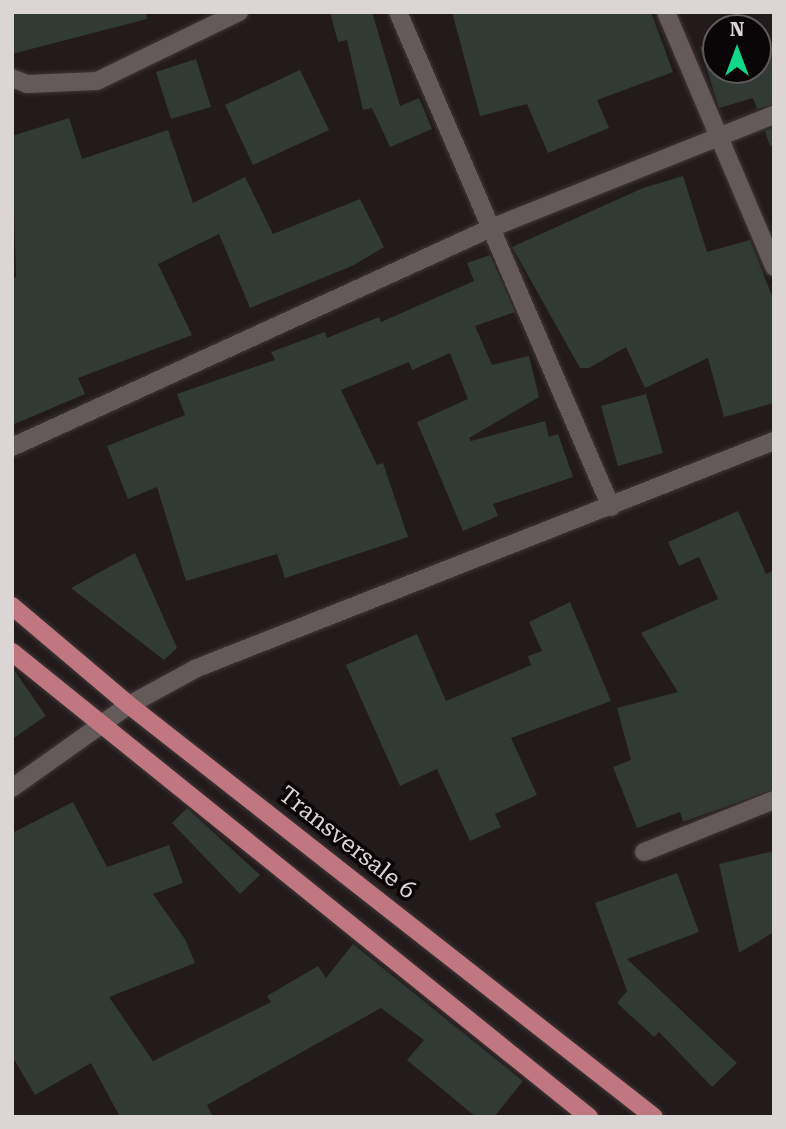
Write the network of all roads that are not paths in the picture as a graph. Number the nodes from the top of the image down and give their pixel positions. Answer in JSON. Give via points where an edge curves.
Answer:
{"nodes":[{"id":1,"x":239,"y":12,"type":"edge"},
{"id":2,"x":398,"y":12,"type":"edge"},
{"id":3,"x":666,"y":12,"type":"edge"},
{"id":4,"x":12,"y":78,"type":"edge"},
{"id":5,"x":774,"y":115,"type":"edge"},
{"id":6,"x":721,"y":138,"type":"junction"},
{"id":7,"x":491,"y":228,"type":"junction"},
{"id":8,"x":774,"y":267,"type":"edge"},
{"id":9,"x":774,"y":441,"type":"edge"},
{"id":10,"x":12,"y":447,"type":"edge"},
{"id":11,"x":611,"y":508,"type":"junction"},
{"id":12,"x":12,"y":606,"type":"edge"},
{"id":13,"x":12,"y":652,"type":"edge"},
{"id":14,"x":129,"y":705,"type":"junction"},
{"id":15,"x":101,"y":725,"type":"junction"},
{"id":16,"x":12,"y":788,"type":"edge"},
{"id":17,"x":774,"y":800,"type":"edge"},
{"id":18,"x":644,"y":852,"type":"dead end"},
{"id":19,"x":589,"y":1117,"type":"edge"},
{"id":20,"x":653,"y":1117,"type":"edge"}],
"edges":[{"from":1,"to":4,"type":"street","via":[[97,81],[27,83]]},
{"from":2,"to":7,"type":"street"},
{"from":3,"to":6,"type":"street"},
{"from":5,"to":6,"type":"street"},
{"from":6,"to":7,"type":"street"},
{"from":6,"to":8,"type":"street"},
{"from":7,"to":10,"type":"street"},
{"from":7,"to":11,"type":"street"},
{"from":9,"to":11,"type":"street"},
{"from":11,"to":14,"type":"street","via":[[197,667]]},
{"from":12,"to":14,"type":"main road","name":"Transversale 6"},
{"from":13,"to":15,"type":"main road"},
{"from":14,"to":15,"type":"street"},
{"from":14,"to":20,"type":"main road","name":"Transversale 6"},
{"from":15,"to":16,"type":"street"},
{"from":15,"to":19,"type":"main road"},
{"from":17,"to":18,"type":"street"}]}
